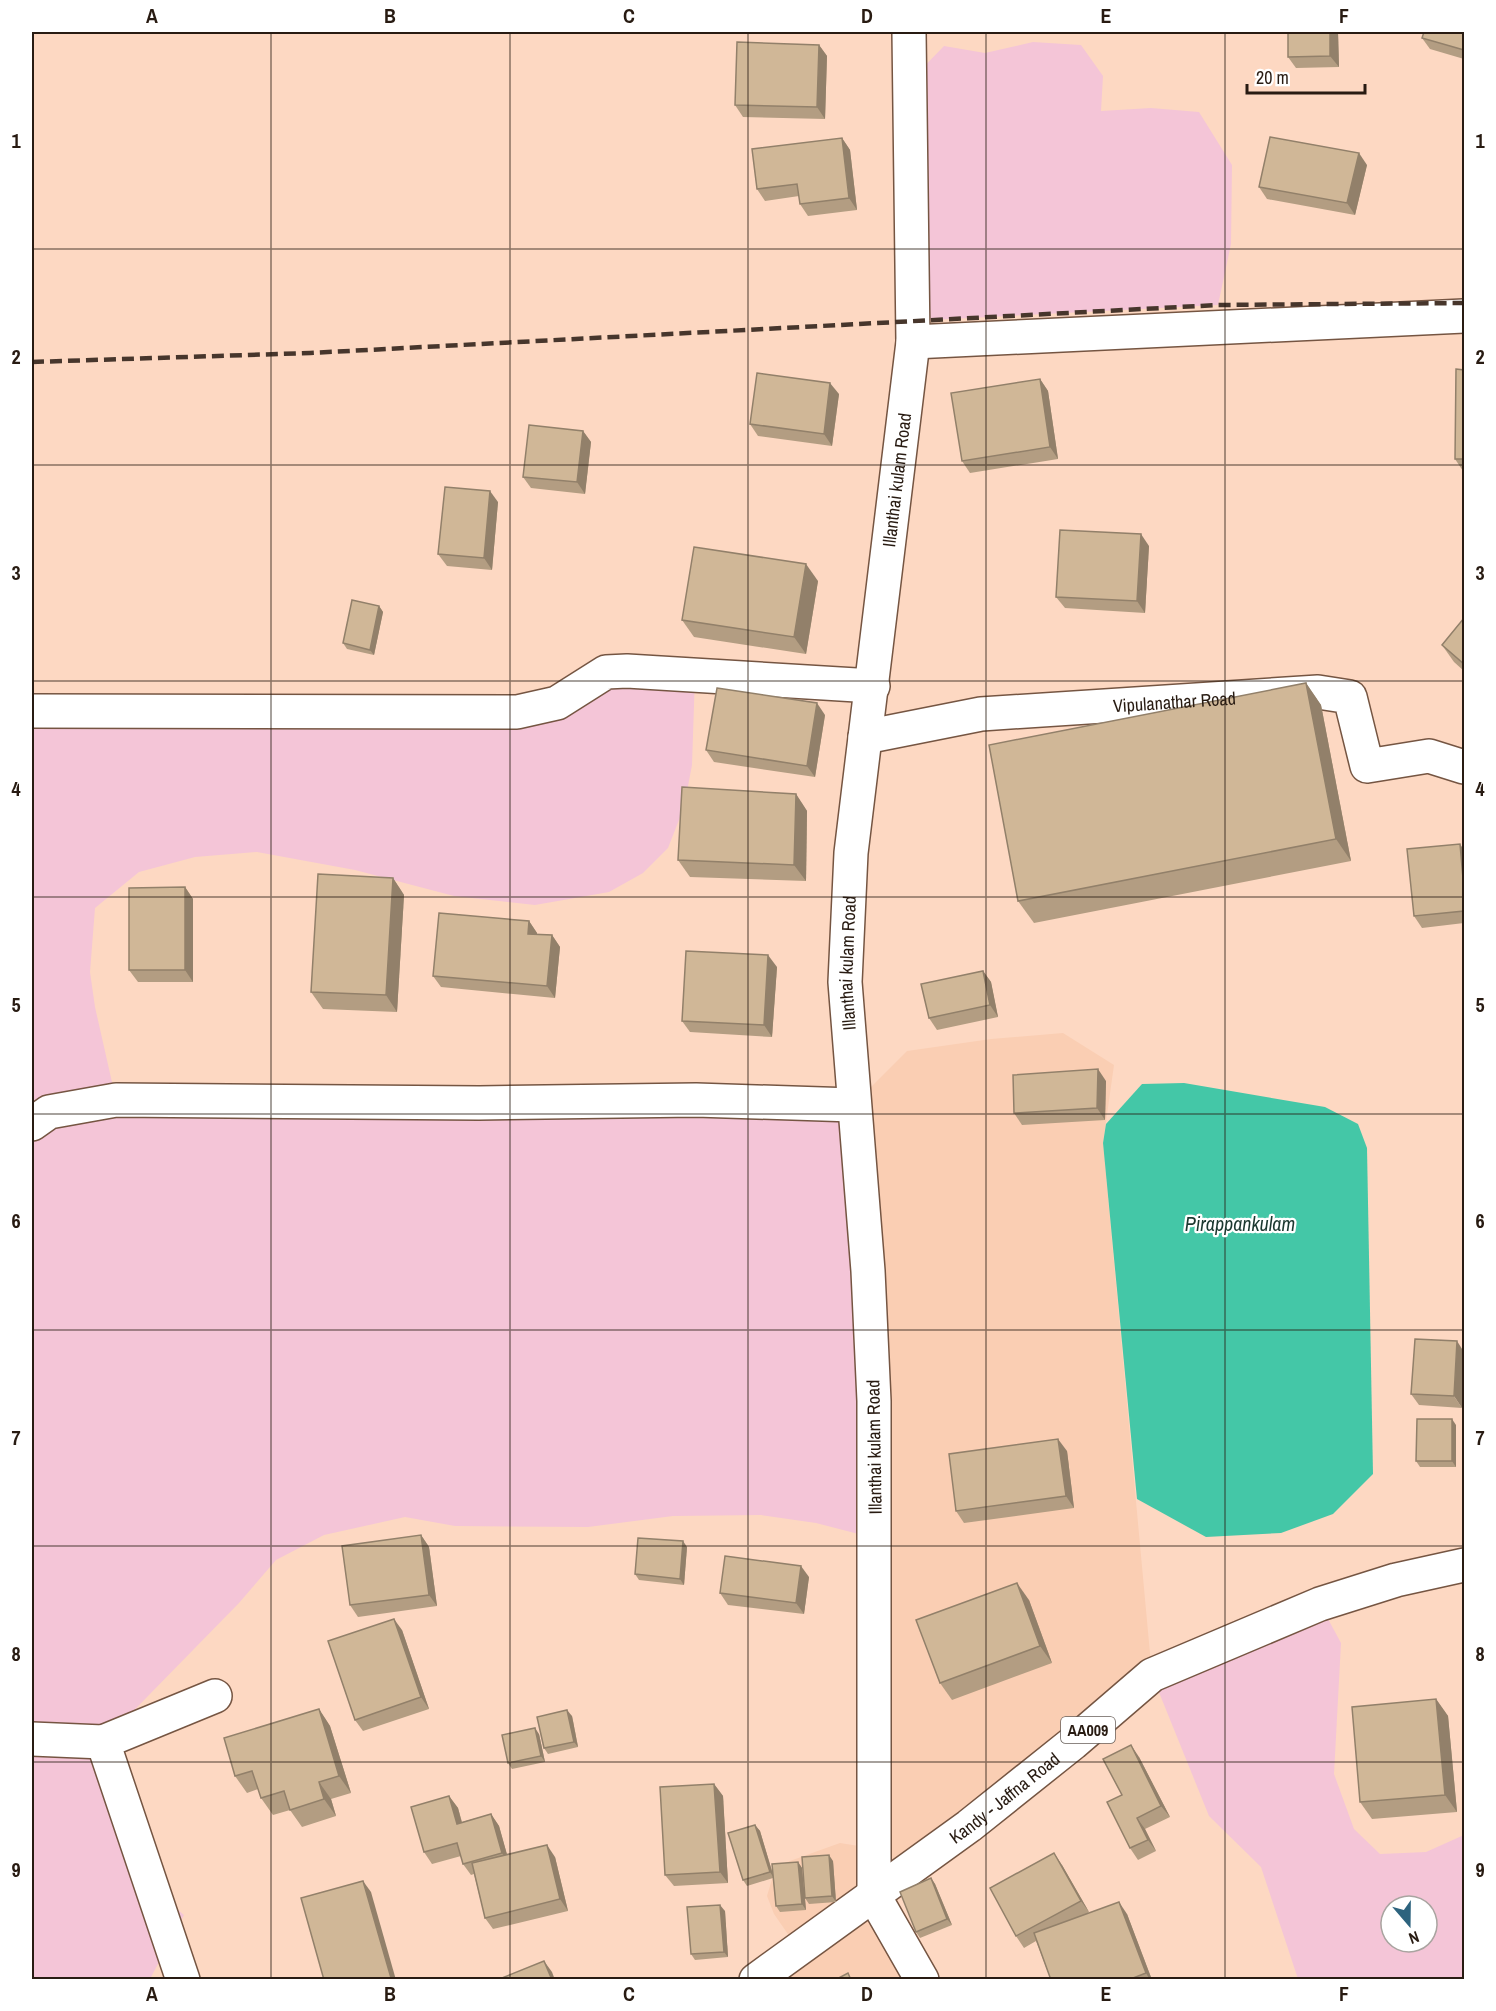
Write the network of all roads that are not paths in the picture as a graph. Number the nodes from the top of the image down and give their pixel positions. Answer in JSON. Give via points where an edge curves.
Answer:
{"nodes":[{"id":1,"x":909,"y":32,"type":"edge"},
{"id":2,"x":1464,"y":316,"type":"edge"},
{"id":3,"x":913,"y":342,"type":"junction"},
{"id":4,"x":873,"y":686,"type":"junction"},
{"id":5,"x":32,"y":711,"type":"edge"},
{"id":6,"x":865,"y":737,"type":"junction"},
{"id":7,"x":1464,"y":767,"type":"edge"},
{"id":8,"x":853,"y":1106,"type":"junction"},
{"id":9,"x":32,"y":1124,"type":"edge"},
{"id":10,"x":1464,"y":1565,"type":"edge"},
{"id":11,"x":216,"y":1696,"type":"dead end"},
{"id":12,"x":32,"y":1739,"type":"edge"},
{"id":13,"x":103,"y":1742,"type":"junction"},
{"id":14,"x":874,"y":1896,"type":"junction"},
{"id":15,"x":183,"y":1980,"type":"edge"},
{"id":16,"x":756,"y":1980,"type":"edge"},
{"id":17,"x":922,"y":1980,"type":"edge"}],
"edges":[{"from":1,"to":3,"type":"main road","name":"Illanthai kulam Road"},
{"from":2,"to":3,"type":"main road"},
{"from":3,"to":4,"type":"main road","name":"Illanthai kulam Road"},
{"from":4,"to":5,"type":"main road","via":[[627,671],[606,672],[557,703],[517,712]]},
{"from":4,"to":6,"type":"main road","name":"Illanthai kulam Road"},
{"from":6,"to":7,"type":"main road","name":"Vipulanathar Road","via":[[981,714],[1318,692],[1350,697],[1367,766],[1429,756]]},
{"from":6,"to":8,"type":"main road","name":"Illanthai kulam Road","via":[[851,853],[845,982]]},
{"from":8,"to":9,"type":"main road","via":[[696,1100],[116,1100],[49,1112]]},
{"from":8,"to":14,"type":"main road","name":"Illanthai kulam Road","via":[[868,1271],[874,1401]]},
{"from":10,"to":14,"type":"main road","name":"Kandy - Jaffna Road","number":"AA009","via":[[1396,1580],[1320,1604],[1152,1675],[969,1826]]},
{"from":11,"to":13,"type":"main road"},
{"from":12,"to":13,"type":"main road"},
{"from":13,"to":15,"type":"main road"},
{"from":14,"to":16,"type":"main road","name":"Kandy - Jaffna Road","number":"AA009"},
{"from":14,"to":17,"type":"main road"}]}
